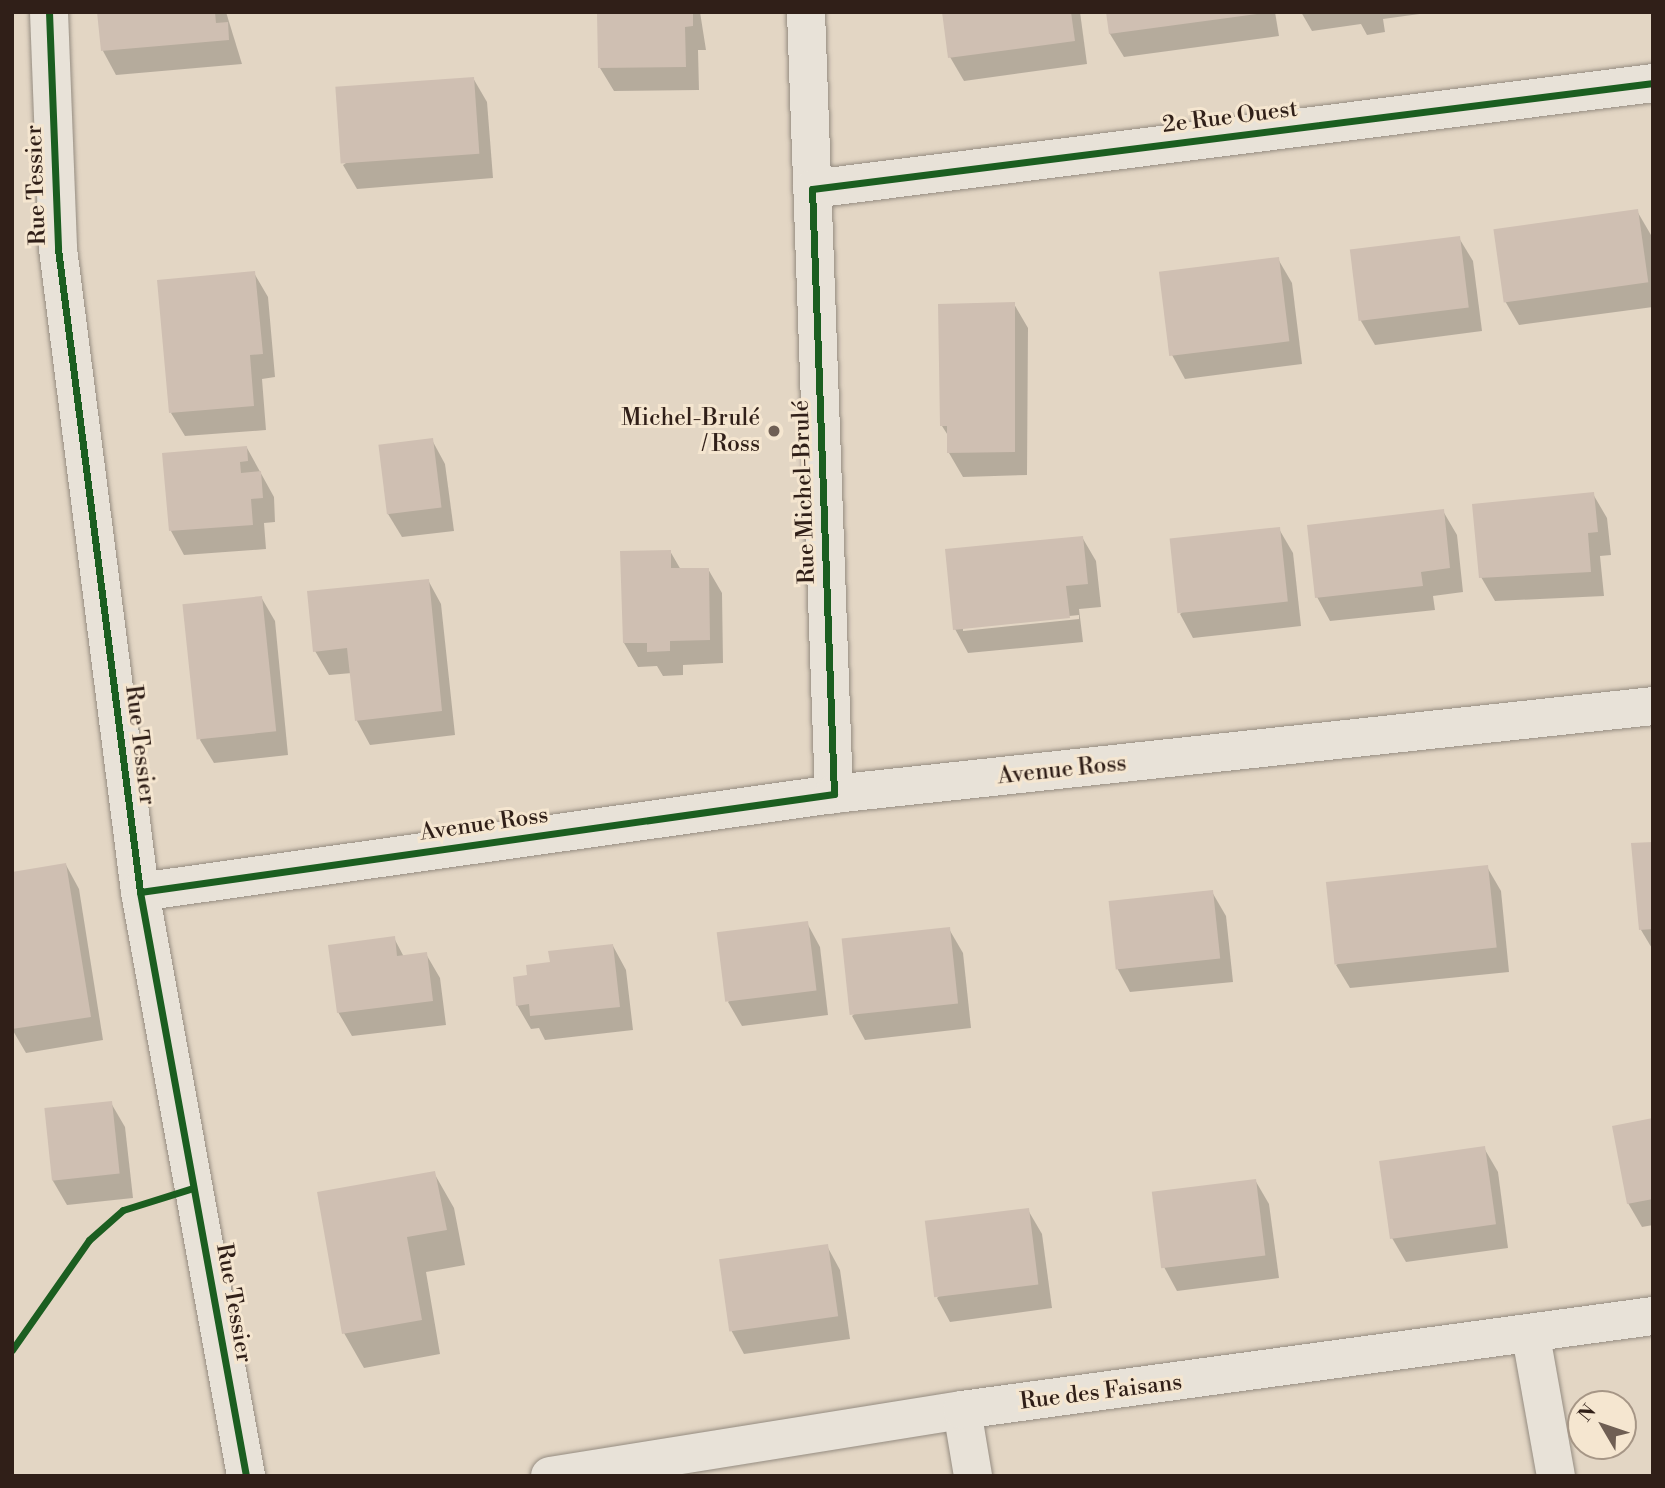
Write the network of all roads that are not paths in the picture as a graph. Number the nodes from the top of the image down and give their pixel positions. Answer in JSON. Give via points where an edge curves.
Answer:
{"nodes":[{"id":1,"x":49,"y":12,"type":"edge"},
{"id":2,"x":806,"y":12,"type":"edge"},
{"id":3,"x":1653,"y":83,"type":"edge"},
{"id":4,"x":812,"y":189,"type":"junction"},
{"id":5,"x":1653,"y":706,"type":"edge"},
{"id":6,"x":834,"y":794,"type":"junction"},
{"id":7,"x":140,"y":892,"type":"junction"},
{"id":8,"x":1653,"y":1317,"type":"edge"},
{"id":9,"x":1531,"y":1336,"type":"junction"},
{"id":10,"x":962,"y":1410,"type":"junction"},
{"id":11,"x":246,"y":1476,"type":"edge"},
{"id":12,"x":550,"y":1476,"type":"edge"},
{"id":13,"x":973,"y":1476,"type":"edge"},
{"id":14,"x":1556,"y":1476,"type":"edge"}],
"edges":[{"from":1,"to":7,"type":"street","name":"Rue Tessier","via":[[58,249]]},
{"from":2,"to":4,"type":"street","name":"Rue Michel-Brulé"},
{"from":3,"to":4,"type":"street","name":"2e Rue Ouest"},
{"from":4,"to":6,"type":"street","name":"Rue Michel-Brulé"},
{"from":5,"to":6,"type":"street","name":"Avenue Ross"},
{"from":6,"to":7,"type":"street","name":"Avenue Ross"},
{"from":7,"to":11,"type":"street","name":"Rue Tessier"},
{"from":8,"to":9,"type":"street","name":"Rue des Faisans"},
{"from":9,"to":10,"type":"street","name":"Rue des Faisans"},
{"from":9,"to":14,"type":"street"},
{"from":10,"to":12,"type":"street","name":"Rue des Faisans"},
{"from":10,"to":13,"type":"street"}]}
